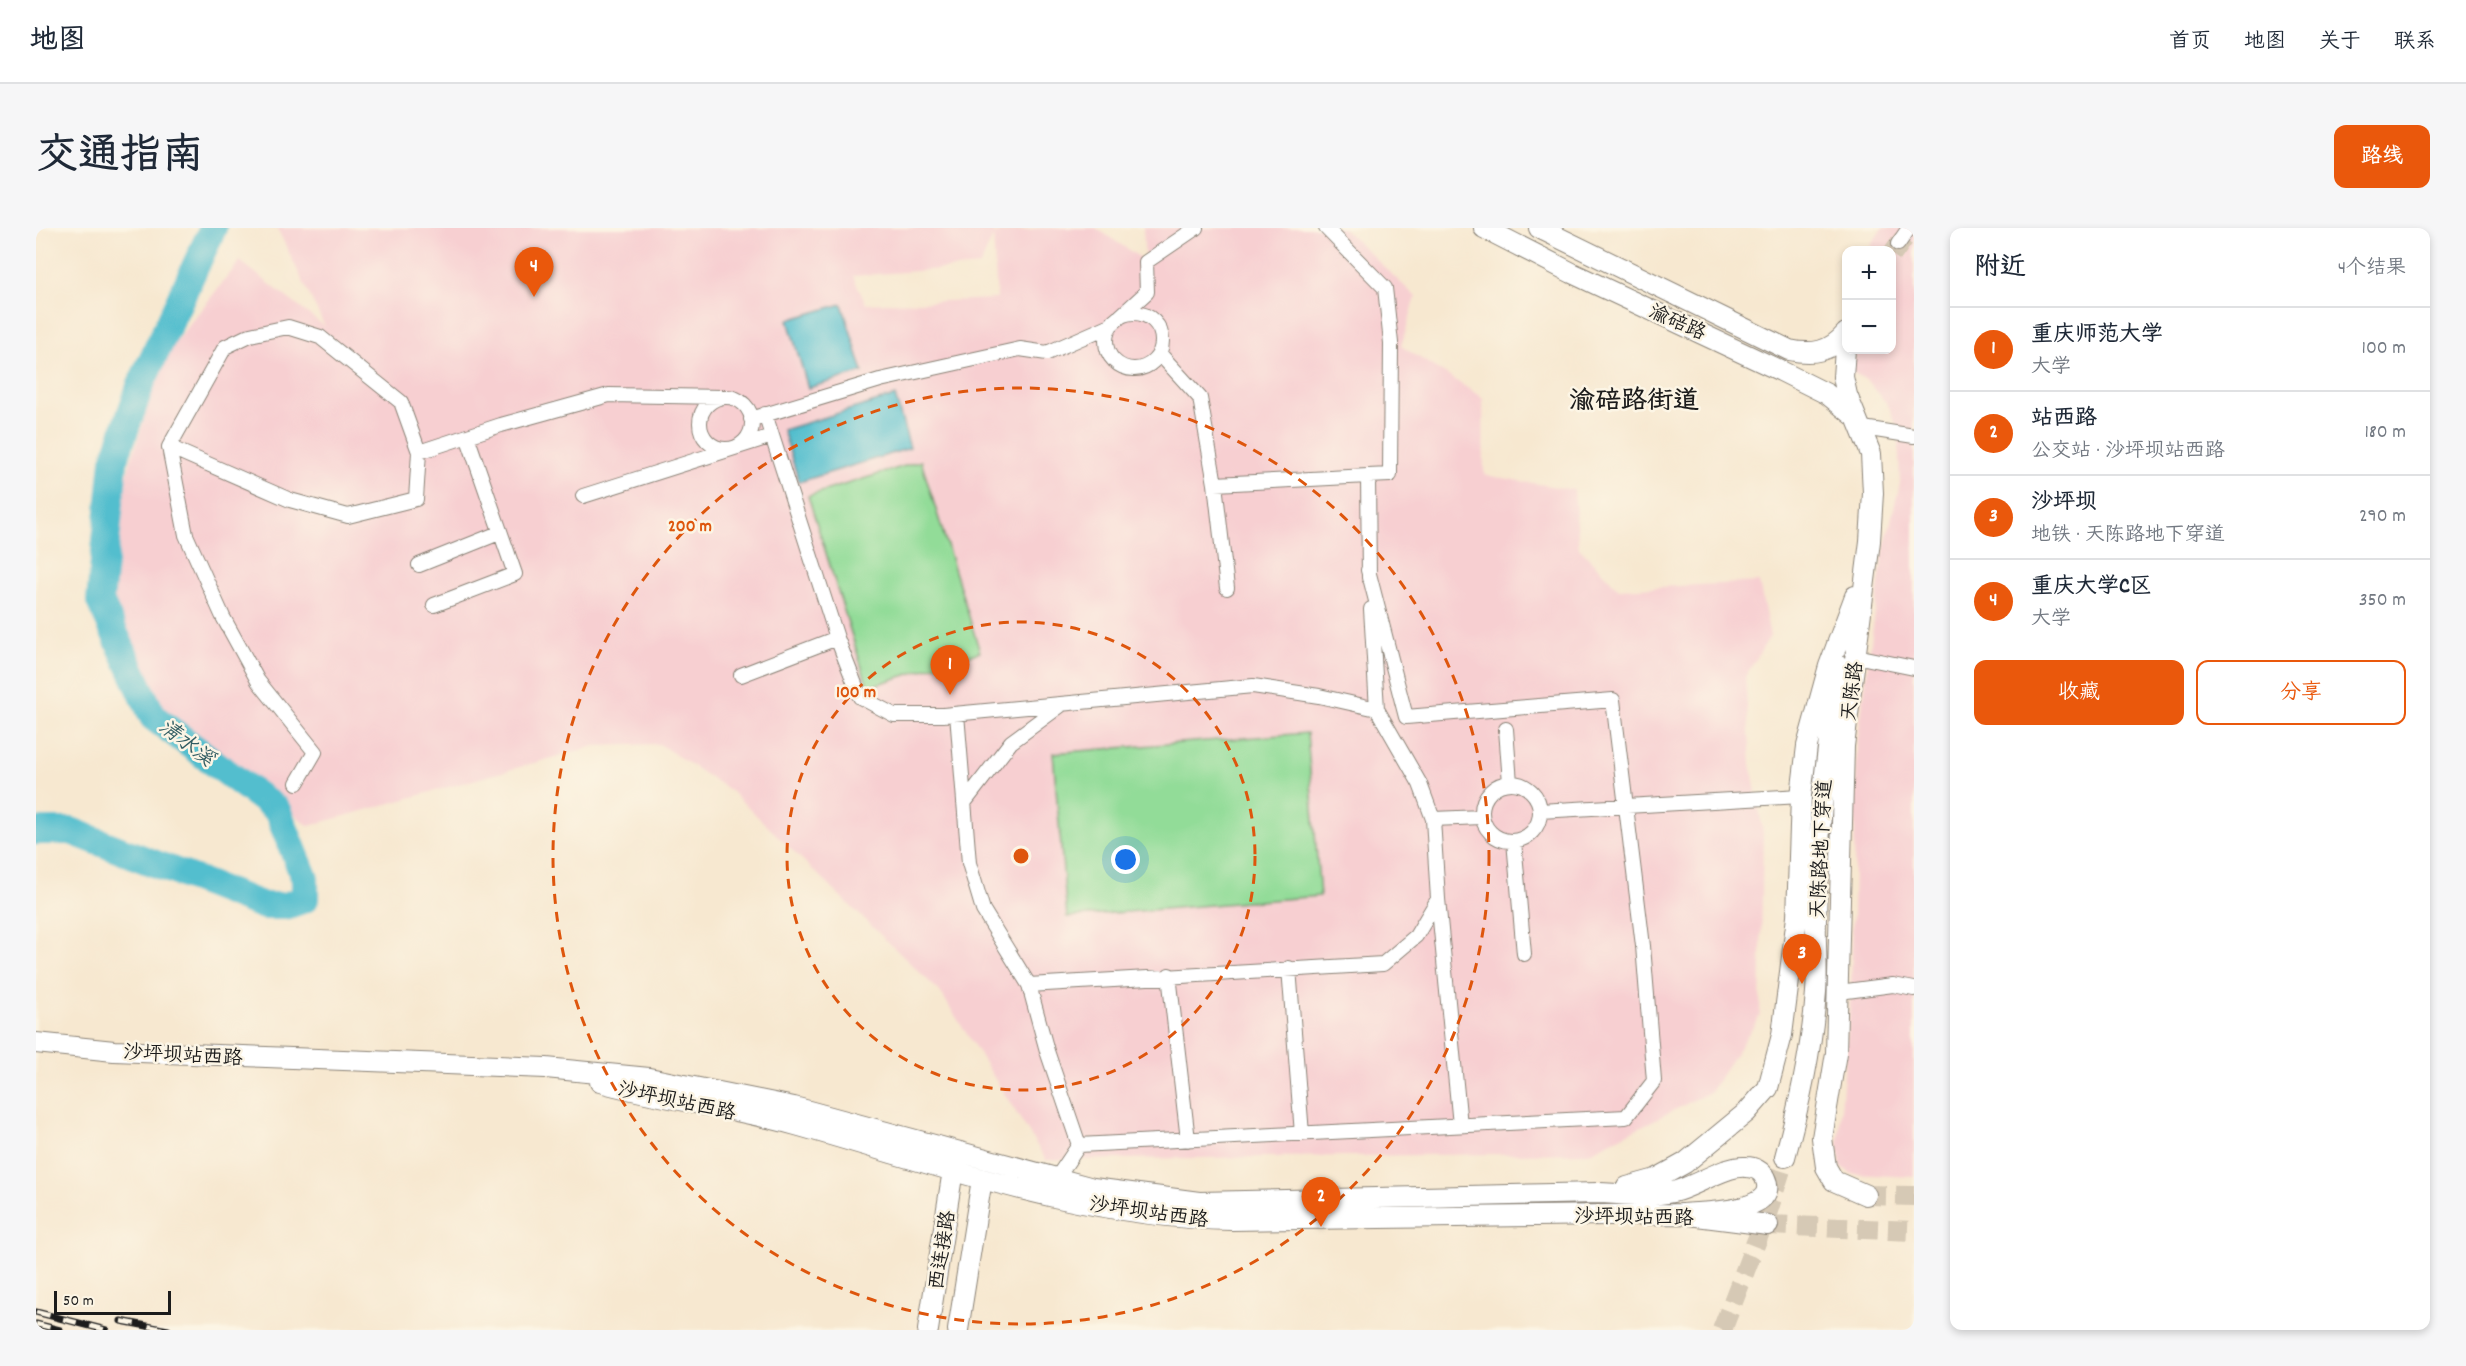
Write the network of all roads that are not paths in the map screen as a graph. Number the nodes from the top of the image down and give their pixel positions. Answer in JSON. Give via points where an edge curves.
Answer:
{"nodes":[{"id":1,"x":1196,"y":228,"type":"edge"},
{"id":2,"x":1326,"y":228,"type":"edge"},
{"id":3,"x":1484,"y":228,"type":"edge"},
{"id":4,"x":1539,"y":228,"type":"edge"},
{"id":5,"x":1909,"y":228,"type":"edge"},
{"id":6,"x":1898,"y":244,"type":"dead end"},
{"id":7,"x":1110,"y":325,"type":"junction"},
{"id":8,"x":1842,"y":339,"type":"edge"},
{"id":9,"x":1160,"y":353,"type":"junction"},
{"id":10,"x":1845,"y":354,"type":"edge"},
{"id":11,"x":723,"y":397,"type":"junction"},
{"id":12,"x":758,"y":417,"type":"junction"},
{"id":13,"x":1863,"y":428,"type":"junction"},
{"id":14,"x":467,"y":436,"type":"junction"},
{"id":15,"x":772,"y":436,"type":"junction"},
{"id":16,"x":1914,"y":436,"type":"edge"},
{"id":17,"x":169,"y":447,"type":"junction"},
{"id":18,"x":736,"y":447,"type":"junction"},
{"id":19,"x":418,"y":452,"type":"junction"},
{"id":20,"x":1368,"y":476,"type":"junction"},
{"id":21,"x":1215,"y":484,"type":"junction"},
{"id":22,"x":583,"y":496,"type":"dead end"},
{"id":23,"x":499,"y":533,"type":"junction"},
{"id":24,"x":1870,"y":542,"type":"junction"},
{"id":25,"x":419,"y":565,"type":"dead end"},
{"id":26,"x":1368,"y":570,"type":"junction"},
{"id":27,"x":1227,"y":588,"type":"dead end"},
{"id":28,"x":434,"y":605,"type":"dead end"},
{"id":29,"x":837,"y":638,"type":"junction"},
{"id":30,"x":1855,"y":656,"type":"junction"},
{"id":31,"x":1914,"y":668,"type":"edge"},
{"id":32,"x":741,"y":675,"type":"dead end"},
{"id":33,"x":1063,"y":704,"type":"junction"},
{"id":34,"x":1377,"y":709,"type":"junction"},
{"id":35,"x":957,"y":714,"type":"junction"},
{"id":36,"x":1506,"y":729,"type":"dead end"},
{"id":37,"x":297,"y":783,"type":"dead end"},
{"id":38,"x":1510,"y":783,"type":"junction"},
{"id":39,"x":1801,"y":796,"type":"junction"},
{"id":40,"x":964,"y":803,"type":"junction"},
{"id":41,"x":1628,"y":804,"type":"junction"},
{"id":42,"x":1540,"y":810,"type":"junction"},
{"id":43,"x":1482,"y":817,"type":"junction"},
{"id":44,"x":1433,"y":819,"type":"junction"},
{"id":45,"x":1514,"y":841,"type":"junction"},
{"id":46,"x":1438,"y":899,"type":"junction"},
{"id":47,"x":1524,"y":954,"type":"dead end"},
{"id":48,"x":1289,"y":968,"type":"junction"},
{"id":49,"x":1169,"y":975,"type":"junction"},
{"id":50,"x":1029,"y":985,"type":"junction"},
{"id":51,"x":1914,"y":989,"type":"edge"},
{"id":52,"x":1839,"y":992,"type":"junction"},
{"id":53,"x":36,"y":1043,"type":"edge"},
{"id":54,"x":546,"y":1068,"type":"junction"},
{"id":55,"x":1460,"y":1125,"type":"junction"},
{"id":56,"x":1302,"y":1134,"type":"junction"},
{"id":57,"x":1188,"y":1140,"type":"junction"},
{"id":58,"x":1079,"y":1145,"type":"junction"},
{"id":59,"x":1785,"y":1157,"type":"tunnel mouth"},
{"id":60,"x":952,"y":1170,"type":"junction"},
{"id":61,"x":982,"y":1179,"type":"junction"},
{"id":62,"x":1056,"y":1179,"type":"junction"},
{"id":63,"x":1599,"y":1193,"type":"junction"},
{"id":64,"x":1866,"y":1195,"type":"tunnel mouth"},
{"id":65,"x":1681,"y":1214,"type":"junction"},
{"id":66,"x":1768,"y":1225,"type":"tunnel mouth"},
{"id":67,"x":928,"y":1330,"type":"edge"},
{"id":68,"x":958,"y":1330,"type":"edge"}],
"edges":[{"from":1,"to":7,"type":"street","via":[[1146,262],[1147,292]]},
{"from":2,"to":20,"type":"street","via":[[1385,288],[1391,343],[1390,475]]},
{"from":3,"to":13,"type":"main road","name":"渝碚路","via":[[1827,394]]},
{"from":4,"to":8,"type":"main road","name":"渝碚路","via":[[1789,350],[1811,355]]},
{"from":5,"to":6,"type":"street"},
{"from":7,"to":9,"type":"street","via":[[1133,313],[1151,319],[1161,334]]},
{"from":7,"to":9,"type":"street","via":[[1106,342],[1112,359],[1119,365],[1138,369]]},
{"from":7,"to":12,"type":"street","via":[[1047,353],[1020,349],[880,380]]},
{"from":9,"to":21,"type":"street","via":[[1200,398]]},
{"from":10,"to":13,"type":"main road","name":"天陈路","via":[[1847,395]]},
{"from":11,"to":12,"type":"street","via":[[739,401]]},
{"from":11,"to":14,"type":"street","via":[[609,395]]},
{"from":11,"to":18,"type":"street","via":[[703,410],[702,433],[720,448]]},
{"from":12,"to":15,"type":"street"},
{"from":12,"to":18,"type":"street","via":[[748,436]]},
{"from":13,"to":16,"type":"street"},
{"from":13,"to":24,"type":"main road","name":"天陈路","via":[[1871,454]]},
{"from":14,"to":19,"type":"street"},
{"from":14,"to":23,"type":"street"},
{"from":15,"to":18,"type":"street"},
{"from":15,"to":29,"type":"street"},
{"from":17,"to":19,"type":"street","via":[[290,500],[348,516],[416,499]]},
{"from":17,"to":19,"type":"street","via":[[225,347],[250,335],[288,327],[320,337],[401,402]]},
{"from":17,"to":37,"type":"street","via":[[186,535],[223,617],[258,681],[315,752]]},
{"from":18,"to":22,"type":"street"},
{"from":20,"to":21,"type":"street"},
{"from":20,"to":26,"type":"street"},
{"from":21,"to":27,"type":"street"},
{"from":23,"to":25,"type":"street"},
{"from":23,"to":28,"type":"street","via":[[515,574]]},
{"from":24,"to":30,"type":"main road","name":"天陈路"},
{"from":24,"to":39,"type":"main road","via":[[1857,592],[1829,666],[1808,747]]},
{"from":24,"to":59,"type":"main road","name":"天陈路地下穿道","via":[[1827,746],[1821,795],[1816,991],[1806,1081]]},
{"from":26,"to":34,"type":"street"},
{"from":26,"to":41,"type":"street","via":[[1406,717],[1613,700]]},
{"from":29,"to":32,"type":"street"},
{"from":29,"to":35,"type":"street","via":[[860,698],[894,715]]},
{"from":30,"to":31,"type":"street"},
{"from":30,"to":52,"type":"main road","name":"天陈路","via":[[1844,746]]},
{"from":33,"to":34,"type":"street","via":[[1253,686]]},
{"from":33,"to":35,"type":"street"},
{"from":33,"to":40,"type":"street","via":[[1011,742]]},
{"from":34,"to":44,"type":"street","via":[[1420,784]]},
{"from":35,"to":40,"type":"street"},
{"from":36,"to":38,"type":"street"},
{"from":38,"to":42,"type":"street","via":[[1530,791]]},
{"from":38,"to":43,"type":"street","via":[[1494,788],[1484,800]]},
{"from":39,"to":41,"type":"street"},
{"from":39,"to":63,"type":"main road","via":[[1797,917],[1782,1035],[1768,1088],[1747,1112],[1678,1167],[1640,1185]]},
{"from":40,"to":50,"type":"street","via":[[969,863],[983,910]]},
{"from":41,"to":42,"type":"street"},
{"from":41,"to":55,"type":"street","via":[[1654,1081],[1626,1118]]},
{"from":42,"to":45,"type":"street","via":[[1537,825],[1528,836]]},
{"from":43,"to":44,"type":"street"},
{"from":43,"to":45,"type":"street","via":[[1488,830],[1500,839]]},
{"from":44,"to":46,"type":"street"},
{"from":45,"to":47,"type":"street"},
{"from":46,"to":48,"type":"street","via":[[1416,936],[1383,964]]},
{"from":46,"to":55,"type":"street"},
{"from":48,"to":49,"type":"street"},
{"from":48,"to":56,"type":"street"},
{"from":49,"to":50,"type":"street"},
{"from":49,"to":57,"type":"street"},
{"from":50,"to":58,"type":"street"},
{"from":51,"to":52,"type":"street","via":[[1893,985]]},
{"from":52,"to":64,"type":"main road","name":"天陈路","via":[[1836,1053],[1821,1138],[1826,1167],[1834,1181]]},
{"from":53,"to":54,"type":"main road","name":"沙坪坝站西路","via":[[114,1051]]},
{"from":54,"to":60,"type":"main road","name":"沙坪坝站西路","via":[[644,1094],[793,1124]]},
{"from":54,"to":62,"type":"main road","name":"沙坪坝站西路","via":[[650,1078],[794,1107]]},
{"from":55,"to":56,"type":"street"},
{"from":56,"to":57,"type":"street"},
{"from":57,"to":58,"type":"street"},
{"from":58,"to":62,"type":"street"},
{"from":60,"to":61,"type":"main road","name":"沙坪坝站西路"},
{"from":60,"to":67,"type":"main road","name":"西连接路"},
{"from":61,"to":65,"type":"main road","name":"沙坪坝站西路","via":[[1090,1203],[1196,1220]]},
{"from":61,"to":68,"type":"main road","name":"西连接路"},
{"from":62,"to":63,"type":"main road","name":"沙坪坝站西路","via":[[1199,1203]]},
{"from":63,"to":65,"type":"main road","via":[[1671,1193],[1738,1167],[1755,1168],[1767,1181],[1761,1199],[1744,1208]]},
{"from":65,"to":66,"type":"main road","name":"沙坪坝站西路"}]}
